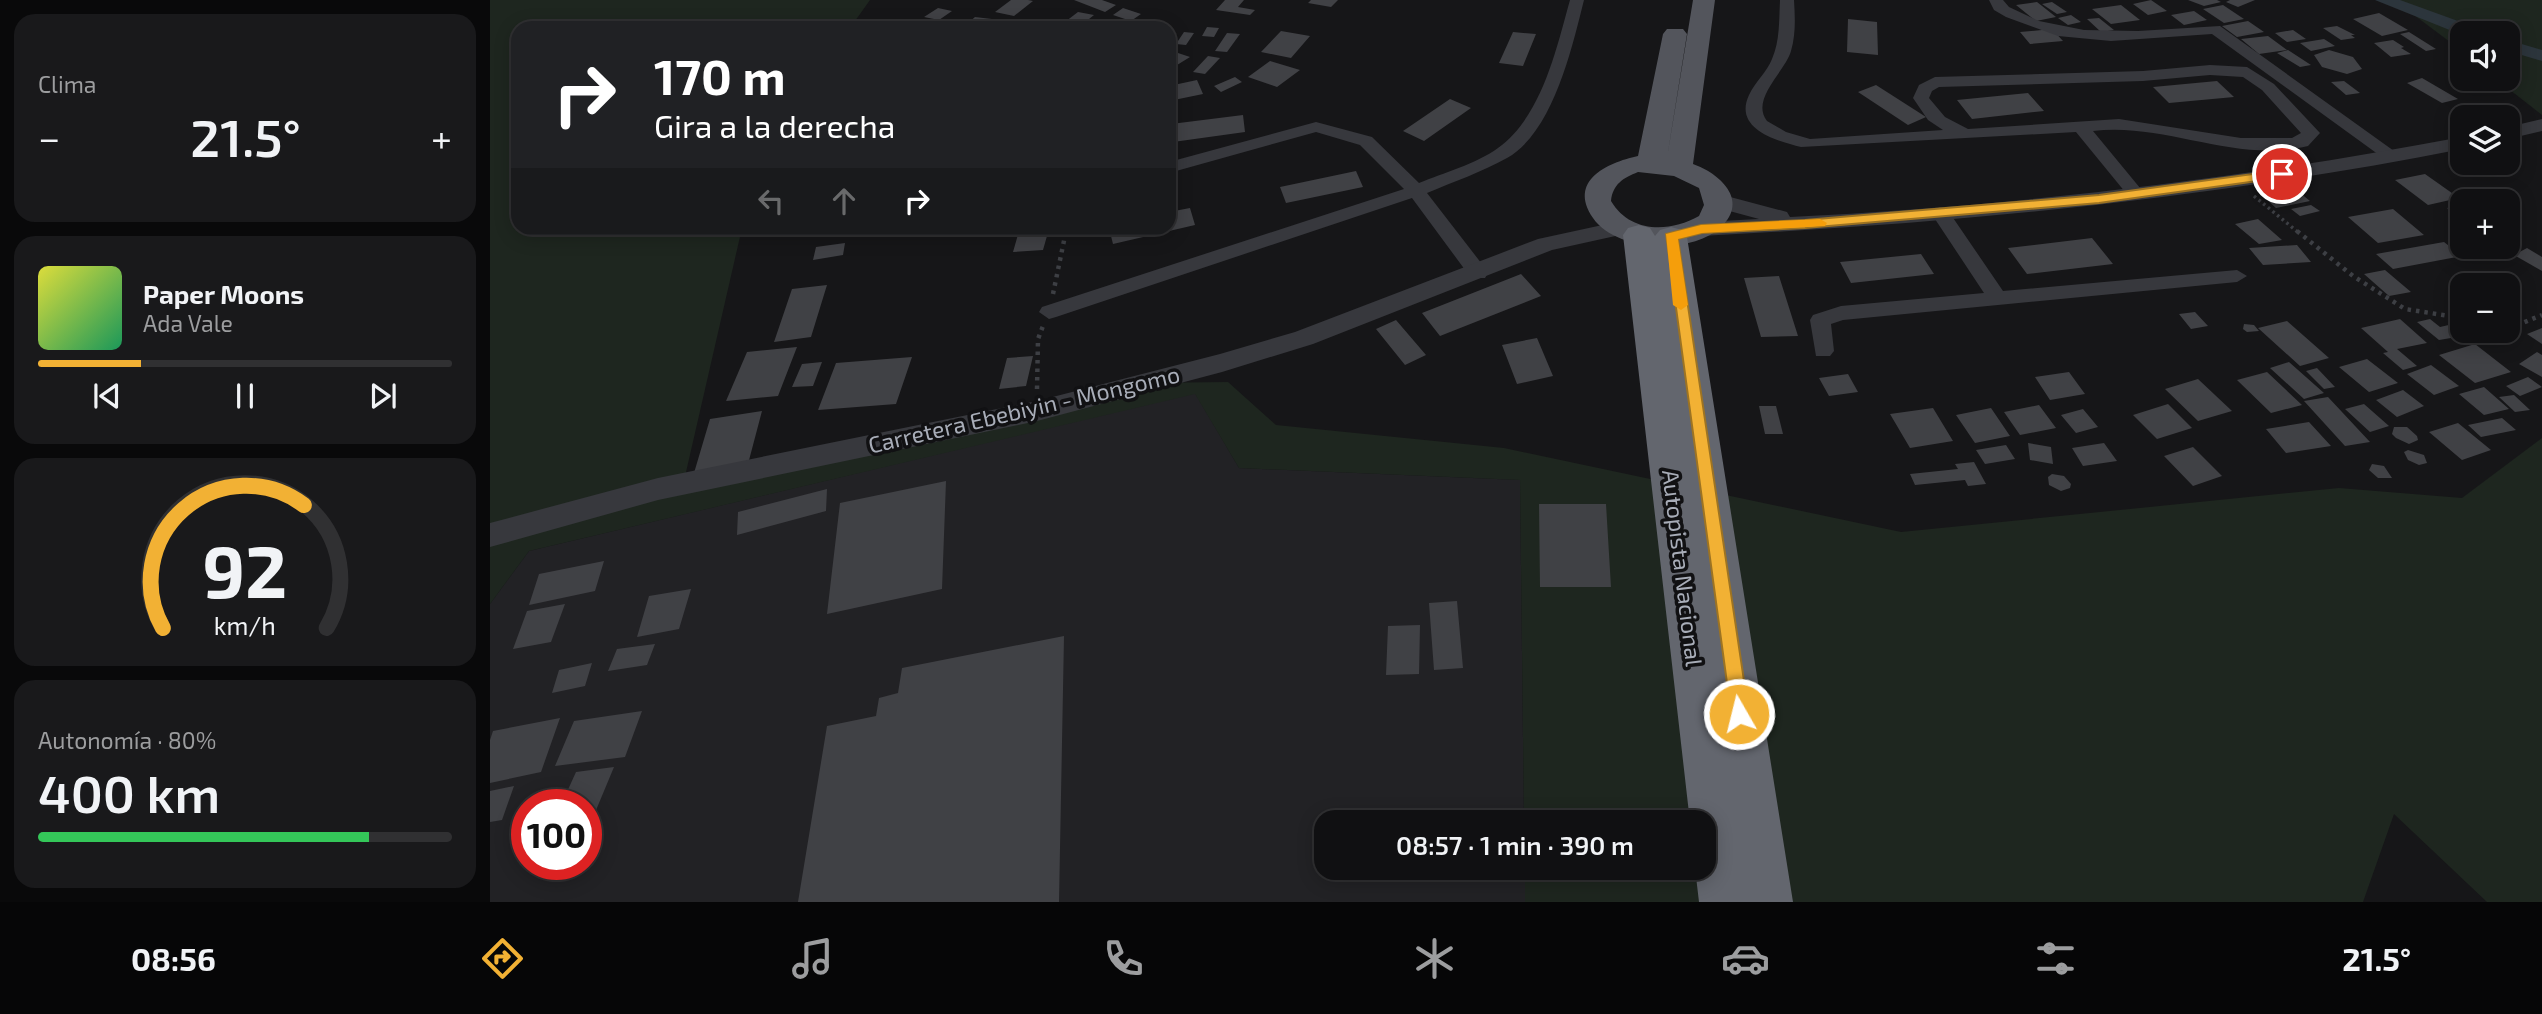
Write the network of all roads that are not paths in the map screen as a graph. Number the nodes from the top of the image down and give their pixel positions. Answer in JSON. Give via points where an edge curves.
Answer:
{"nodes":[{"id":1,"x":1577,"y":0,"type":"edge"},
{"id":2,"x":1681,"y":0,"type":"edge"},
{"id":3,"x":1704,"y":0,"type":"edge"},
{"id":4,"x":1787,"y":0,"type":"edge"},
{"id":5,"x":1996,"y":0,"type":"edge"},
{"id":6,"x":2542,"y":125,"type":"edge"},
{"id":7,"x":2081,"y":127,"type":"junction"},
{"id":8,"x":2520,"y":130,"type":"edge"},
{"id":9,"x":1966,"y":134,"type":"junction"},
{"id":10,"x":2450,"y":144,"type":"edge"},
{"id":11,"x":2392,"y":156,"type":"junction"},
{"id":12,"x":1650,"y":163,"type":"junction"},
{"id":13,"x":1176,"y":166,"type":"edge"},
{"id":14,"x":1679,"y":167,"type":"junction"},
{"id":15,"x":1416,"y":191,"type":"junction"},
{"id":16,"x":2136,"y":194,"type":"junction"},
{"id":17,"x":1719,"y":201,"type":"junction"},
{"id":18,"x":1940,"y":213,"type":"junction"},
{"id":19,"x":1805,"y":224,"type":"junction"},
{"id":20,"x":1646,"y":228,"type":"junction"},
{"id":21,"x":1478,"y":273,"type":"junction"},
{"id":22,"x":2237,"y":276,"type":"dead end"},
{"id":23,"x":1998,"y":298,"type":"junction"},
{"id":24,"x":1049,"y":312,"type":"dead end"},
{"id":25,"x":1823,"y":351,"type":"dead end"},
{"id":26,"x":490,"y":534,"type":"edge"},
{"id":27,"x":1725,"y":902,"type":"edge"},
{"id":28,"x":1767,"y":902,"type":"edge"}],
"edges":[{"from":1,"to":15,"type":"street","via":[[1539,111],[1523,136],[1502,154]]},
{"from":2,"to":12,"type":"main road"},
{"from":3,"to":14,"type":"main road"},
{"from":4,"to":9,"type":"street","via":[[1782,57],[1754,100],[1755,115],[1764,129],[1784,140],[1810,144]]},
{"from":5,"to":11,"type":"street","via":[[1998,6],[2026,23],[2091,36],[2215,29]]},
{"from":6,"to":8,"type":"street"},
{"from":7,"to":9,"type":"street"},
{"from":7,"to":9,"type":"street","via":[[2134,122],[2256,144],[2302,142],[2311,133],[2248,72],[2210,70],[1935,82],[1925,88],[1921,98],[1930,114]]},
{"from":7,"to":16,"type":"street"},
{"from":10,"to":11,"type":"street","name":"Carretera Ebebiyin - Mongomo"},
{"from":11,"to":16,"type":"street","name":"Carretera Ebebiyin - Mongomo"},
{"from":12,"to":14,"type":"main road"},
{"from":12,"to":20,"type":"main road","via":[[1625,167],[1606,178],[1597,193]]},
{"from":13,"to":15,"type":"street","via":[[1317,127],[1366,141]]},
{"from":14,"to":17,"type":"main road","via":[[1702,177]]},
{"from":15,"to":21,"type":"street"},
{"from":15,"to":24,"type":"street"},
{"from":16,"to":18,"type":"street","name":"Carretera Ebebiyin - Mongomo"},
{"from":17,"to":19,"type":"street"},
{"from":17,"to":20,"type":"main road","via":[[1717,212]]},
{"from":18,"to":19,"type":"street","name":"Carretera Ebebiyin - Mongomo"},
{"from":18,"to":23,"type":"street"},
{"from":19,"to":20,"type":"street","name":"Carretera Ebebiyin - Mongomo"},
{"from":20,"to":21,"type":"street","name":"Carretera Ebebiyin - Mongomo","via":[[1546,244]]},
{"from":20,"to":27,"type":"highway","name":"Autopista Nacional"},
{"from":20,"to":28,"type":"highway","name":"Autopista Nacional"},
{"from":21,"to":26,"type":"street","name":"Carretera Ebebiyin - Mongomo","via":[[1304,338],[1222,363],[1037,411],[659,489]]},
{"from":22,"to":23,"type":"street"},
{"from":23,"to":25,"type":"street","via":[[1842,313],[1820,320]]}]}
